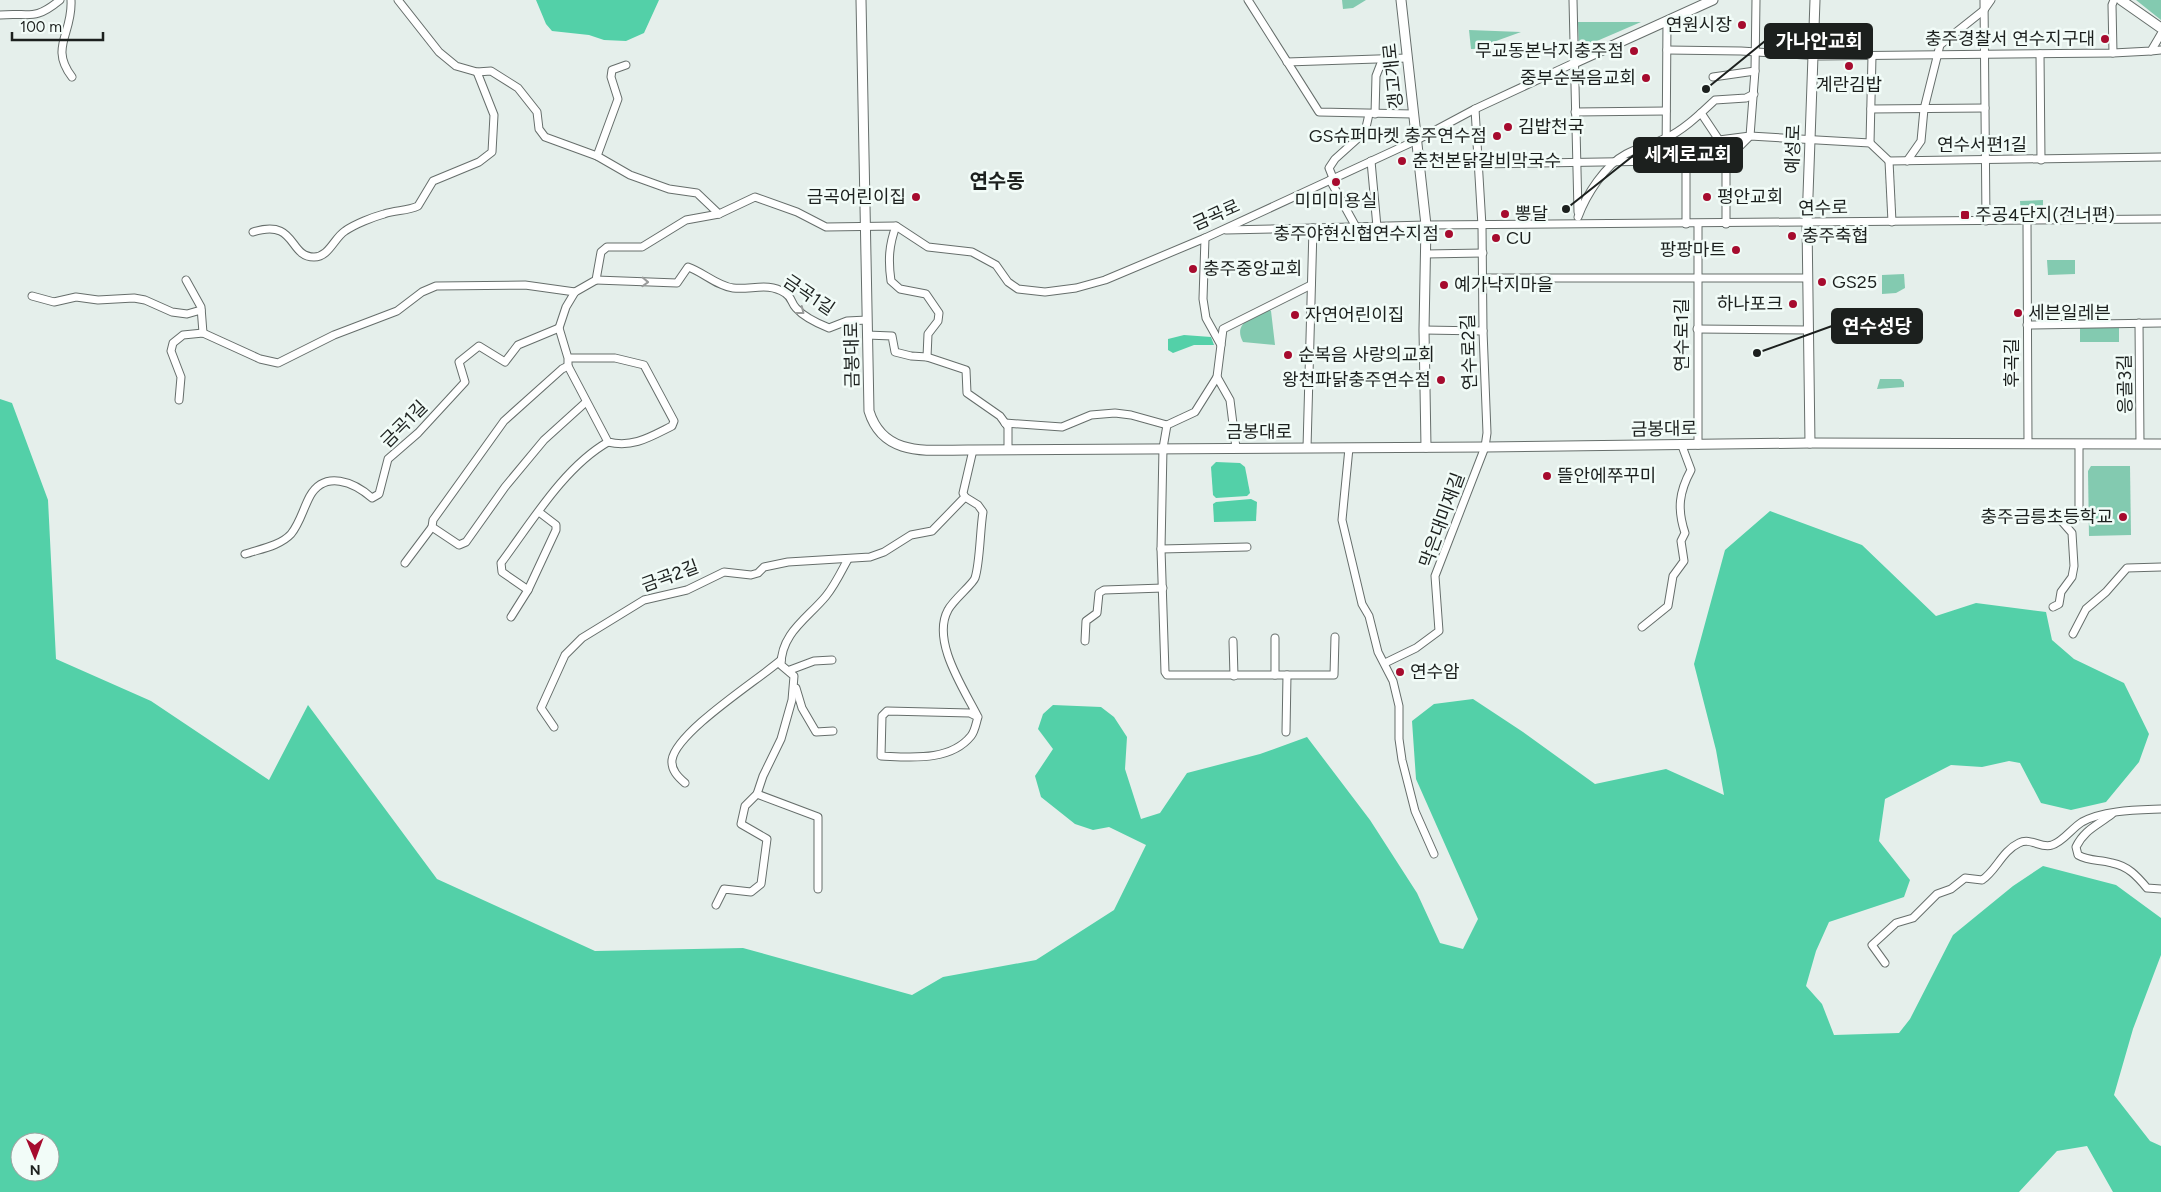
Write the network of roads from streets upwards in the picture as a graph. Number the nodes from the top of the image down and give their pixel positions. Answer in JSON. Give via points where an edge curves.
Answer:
{"nodes":[{"id":1,"x":60,"y":0,"type":"edge"},
{"id":2,"x":71,"y":0,"type":"edge"},
{"id":3,"x":398,"y":0,"type":"edge"},
{"id":4,"x":862,"y":0,"type":"edge"},
{"id":5,"x":1248,"y":0,"type":"edge"},
{"id":6,"x":1401,"y":0,"type":"edge"},
{"id":7,"x":1573,"y":0,"type":"edge"},
{"id":8,"x":1713,"y":0,"type":"edge"},
{"id":9,"x":1756,"y":0,"type":"edge"},
{"id":10,"x":1815,"y":0,"type":"edge"},
{"id":11,"x":1984,"y":0,"type":"edge"},
{"id":12,"x":1991,"y":0,"type":"edge"},
{"id":13,"x":2114,"y":0,"type":"edge"},
{"id":14,"x":2121,"y":0,"type":"edge"},
{"id":15,"x":1984,"y":10,"type":"junction"},
{"id":16,"x":0,"y":15,"type":"edge"},
{"id":17,"x":1667,"y":21,"type":"junction"},
{"id":18,"x":2161,"y":28,"type":"edge"},
{"id":19,"x":2161,"y":34,"type":"edge"},
{"id":20,"x":1667,"y":50,"type":"junction"},
{"id":21,"x":2161,"y":50,"type":"edge"},
{"id":22,"x":2150,"y":51,"type":"junction"},
{"id":23,"x":1756,"y":52,"type":"junction"},
{"id":24,"x":2113,"y":53,"type":"junction"},
{"id":25,"x":2040,"y":54,"type":"junction"},
{"id":26,"x":1984,"y":55,"type":"junction"},
{"id":27,"x":1813,"y":56,"type":"junction"},
{"id":28,"x":1872,"y":56,"type":"junction"},
{"id":29,"x":1936,"y":56,"type":"junction"},
{"id":30,"x":1384,"y":58,"type":"junction"},
{"id":31,"x":1407,"y":58,"type":"junction"},
{"id":32,"x":1287,"y":62,"type":"junction"},
{"id":33,"x":1574,"y":63,"type":"junction"},
{"id":34,"x":626,"y":65,"type":"dead end"},
{"id":35,"x":1755,"y":71,"type":"junction"},
{"id":36,"x":477,"y":72,"type":"junction"},
{"id":37,"x":72,"y":77,"type":"dead end"},
{"id":38,"x":1713,"y":77,"type":"dead end"},
{"id":39,"x":1754,"y":94,"type":"junction"},
{"id":40,"x":1985,"y":108,"type":"junction"},
{"id":41,"x":1475,"y":109,"type":"junction"},
{"id":42,"x":1871,"y":109,"type":"junction"},
{"id":43,"x":1924,"y":109,"type":"junction"},
{"id":44,"x":1666,"y":111,"type":"junction"},
{"id":45,"x":1575,"y":112,"type":"junction"},
{"id":46,"x":1701,"y":113,"type":"junction"},
{"id":47,"x":1372,"y":114,"type":"junction"},
{"id":48,"x":1413,"y":114,"type":"junction"},
{"id":49,"x":1750,"y":136,"type":"junction"},
{"id":50,"x":1666,"y":138,"type":"junction"},
{"id":51,"x":1810,"y":138,"type":"junction"},
{"id":52,"x":1417,"y":140,"type":"junction"},
{"id":53,"x":1719,"y":140,"type":"junction"},
{"id":54,"x":1870,"y":143,"type":"junction"},
{"id":55,"x":597,"y":156,"type":"junction"},
{"id":56,"x":2161,"y":157,"type":"edge"},
{"id":57,"x":1714,"y":160,"type":"junction"},
{"id":58,"x":1726,"y":160,"type":"junction"},
{"id":59,"x":2041,"y":160,"type":"junction"},
{"id":60,"x":1371,"y":161,"type":"junction"},
{"id":61,"x":1666,"y":161,"type":"junction"},
{"id":62,"x":1686,"y":161,"type":"junction"},
{"id":63,"x":1889,"y":161,"type":"junction"},
{"id":64,"x":1907,"y":161,"type":"junction"},
{"id":65,"x":1986,"y":161,"type":"junction"},
{"id":66,"x":1611,"y":163,"type":"junction"},
{"id":67,"x":1478,"y":164,"type":"junction"},
{"id":68,"x":1577,"y":164,"type":"junction"},
{"id":69,"x":1332,"y":179,"type":"junction"},
{"id":70,"x":719,"y":214,"type":"junction"},
{"id":71,"x":1578,"y":217,"type":"junction"},
{"id":72,"x":2161,"y":220,"type":"edge"},
{"id":73,"x":1986,"y":221,"type":"junction"},
{"id":74,"x":1892,"y":222,"type":"junction"},
{"id":75,"x":2026,"y":222,"type":"junction"},
{"id":76,"x":1807,"y":223,"type":"junction"},
{"id":77,"x":1686,"y":224,"type":"junction"},
{"id":78,"x":1698,"y":224,"type":"junction"},
{"id":79,"x":1726,"y":224,"type":"junction"},
{"id":80,"x":1426,"y":225,"type":"junction"},
{"id":81,"x":1578,"y":225,"type":"junction"},
{"id":82,"x":866,"y":226,"type":"junction"},
{"id":83,"x":896,"y":226,"type":"junction"},
{"id":84,"x":1377,"y":226,"type":"junction"},
{"id":85,"x":1482,"y":226,"type":"junction"},
{"id":86,"x":1356,"y":227,"type":"junction"},
{"id":87,"x":1313,"y":228,"type":"junction"},
{"id":88,"x":1222,"y":230,"type":"junction"},
{"id":89,"x":253,"y":232,"type":"dead end"},
{"id":90,"x":1205,"y":238,"type":"junction"},
{"id":91,"x":1482,"y":253,"type":"junction"},
{"id":92,"x":1426,"y":254,"type":"junction"},
{"id":93,"x":1483,"y":278,"type":"junction"},
{"id":94,"x":1697,"y":278,"type":"junction"},
{"id":95,"x":1808,"y":278,"type":"junction"},
{"id":96,"x":186,"y":280,"type":"dead end"},
{"id":97,"x":596,"y":280,"type":"junction"},
{"id":98,"x":1311,"y":285,"type":"junction"},
{"id":99,"x":575,"y":292,"type":"junction"},
{"id":100,"x":32,"y":296,"type":"dead end"},
{"id":101,"x":201,"y":310,"type":"junction"},
{"id":102,"x":867,"y":320,"type":"junction"},
{"id":103,"x":2139,"y":323,"type":"junction"},
{"id":104,"x":2161,"y":323,"type":"edge"},
{"id":105,"x":2027,"y":325,"type":"junction"},
{"id":106,"x":559,"y":328,"type":"junction"},
{"id":107,"x":1697,"y":329,"type":"junction"},
{"id":108,"x":1424,"y":330,"type":"junction"},
{"id":109,"x":1809,"y":330,"type":"junction"},
{"id":110,"x":1483,"y":331,"type":"junction"},
{"id":111,"x":203,"y":333,"type":"junction"},
{"id":112,"x":867,"y":336,"type":"junction"},
{"id":113,"x":1221,"y":346,"type":"junction"},
{"id":114,"x":927,"y":357,"type":"junction"},
{"id":115,"x":568,"y":362,"type":"junction"},
{"id":116,"x":1217,"y":377,"type":"junction"},
{"id":117,"x":179,"y":400,"type":"dead end"},
{"id":118,"x":586,"y":402,"type":"junction"},
{"id":119,"x":1005,"y":423,"type":"junction"},
{"id":120,"x":1167,"y":425,"type":"junction"},
{"id":121,"x":608,"y":442,"type":"junction"},
{"id":122,"x":1810,"y":443,"type":"junction"},
{"id":123,"x":2028,"y":444,"type":"junction"},
{"id":124,"x":2140,"y":444,"type":"junction"},
{"id":125,"x":2161,"y":444,"type":"edge"},
{"id":126,"x":1698,"y":445,"type":"junction"},
{"id":127,"x":2079,"y":445,"type":"junction"},
{"id":128,"x":1682,"y":446,"type":"junction"},
{"id":129,"x":1426,"y":447,"type":"junction"},
{"id":130,"x":1163,"y":448,"type":"junction"},
{"id":131,"x":1236,"y":448,"type":"junction"},
{"id":132,"x":1308,"y":448,"type":"junction"},
{"id":133,"x":1349,"y":448,"type":"junction"},
{"id":134,"x":1485,"y":448,"type":"junction"},
{"id":135,"x":973,"y":450,"type":"junction"},
{"id":136,"x":1008,"y":450,"type":"junction"},
{"id":137,"x":965,"y":497,"type":"junction"},
{"id":138,"x":539,"y":512,"type":"junction"},
{"id":139,"x":432,"y":527,"type":"junction"},
{"id":140,"x":1247,"y":547,"type":"dead end"},
{"id":141,"x":1161,"y":550,"type":"junction"},
{"id":142,"x":245,"y":554,"type":"dead end"},
{"id":143,"x":848,"y":559,"type":"junction"},
{"id":144,"x":405,"y":563,"type":"dead end"},
{"id":145,"x":2161,"y":567,"type":"edge"},
{"id":146,"x":1162,"y":588,"type":"junction"},
{"id":147,"x":528,"y":590,"type":"junction"},
{"id":148,"x":2053,"y":607,"type":"dead end"},
{"id":149,"x":511,"y":617,"type":"dead end"},
{"id":150,"x":1642,"y":626,"type":"dead end"},
{"id":151,"x":2073,"y":634,"type":"dead end"},
{"id":152,"x":1336,"y":637,"type":"dead end"},
{"id":153,"x":1275,"y":638,"type":"dead end"},
{"id":154,"x":1085,"y":641,"type":"dead end"},
{"id":155,"x":1233,"y":641,"type":"dead end"},
{"id":156,"x":781,"y":660,"type":"junction"},
{"id":157,"x":832,"y":660,"type":"dead end"},
{"id":158,"x":1385,"y":663,"type":"junction"},
{"id":159,"x":790,"y":670,"type":"junction"},
{"id":160,"x":1275,"y":675,"type":"junction"},
{"id":161,"x":1287,"y":675,"type":"junction"},
{"id":162,"x":1234,"y":676,"type":"junction"},
{"id":163,"x":795,"y":685,"type":"junction"},
{"id":164,"x":978,"y":717,"type":"junction"},
{"id":165,"x":554,"y":727,"type":"dead end"},
{"id":166,"x":833,"y":731,"type":"dead end"},
{"id":167,"x":1286,"y":732,"type":"dead end"},
{"id":168,"x":684,"y":783,"type":"dead end"},
{"id":169,"x":757,"y":794,"type":"junction"},
{"id":170,"x":2161,"y":809,"type":"edge"},
{"id":171,"x":2113,"y":814,"type":"junction"},
{"id":172,"x":1434,"y":854,"type":"dead end"},
{"id":173,"x":818,"y":889,"type":"dead end"},
{"id":174,"x":2161,"y":889,"type":"edge"},
{"id":175,"x":716,"y":905,"type":"dead end"},
{"id":176,"x":1885,"y":963,"type":"dead end"}],
"edges":[{"from":1,"to":16,"type":"street","via":[[35,16]]},
{"from":2,"to":37,"type":"street","via":[[72,12],[60,54]]},
{"from":3,"to":36,"type":"street","via":[[439,52],[456,66]]},
{"from":4,"to":82,"type":"street","name":"금봉대로"},
{"from":5,"to":32,"type":"street"},
{"from":6,"to":31,"type":"street","name":"갱고개로"},
{"from":7,"to":33,"type":"street"},
{"from":8,"to":17,"type":"street","name":"금곡로"},
{"from":9,"to":23,"type":"street"},
{"from":10,"to":27,"type":"street","name":"예성로"},
{"from":11,"to":15,"type":"street"},
{"from":12,"to":15,"type":"street"},
{"from":13,"to":24,"type":"street"},
{"from":14,"to":18,"type":"street"},
{"from":15,"to":26,"type":"street"},
{"from":15,"to":29,"type":"street","via":[[1940,45]]},
{"from":17,"to":20,"type":"street"},
{"from":17,"to":33,"type":"street","name":"금곡로"},
{"from":19,"to":22,"type":"street"},
{"from":20,"to":23,"type":"street"},
{"from":20,"to":44,"type":"street"},
{"from":21,"to":22,"type":"street"},
{"from":22,"to":24,"type":"street"},
{"from":23,"to":27,"type":"street"},
{"from":23,"to":35,"type":"street"},
{"from":24,"to":25,"type":"street"},
{"from":25,"to":26,"type":"street"},
{"from":25,"to":59,"type":"street"},
{"from":26,"to":29,"type":"street"},
{"from":26,"to":40,"type":"street"},
{"from":27,"to":28,"type":"street"},
{"from":27,"to":51,"type":"street","name":"예성로"},
{"from":28,"to":29,"type":"street"},
{"from":28,"to":42,"type":"street"},
{"from":29,"to":43,"type":"street"},
{"from":30,"to":31,"type":"street"},
{"from":30,"to":32,"type":"street"},
{"from":30,"to":47,"type":"street","via":[[1376,76]]},
{"from":31,"to":48,"type":"street","name":"갱고개로"},
{"from":32,"to":47,"type":"street","via":[[1319,112]]},
{"from":33,"to":41,"type":"street","name":"금곡로"},
{"from":33,"to":45,"type":"street"},
{"from":34,"to":55,"type":"street","via":[[612,70],[618,99]]},
{"from":35,"to":38,"type":"street"},
{"from":35,"to":39,"type":"street"},
{"from":36,"to":55,"type":"street","via":[[491,71],[518,88],[537,112],[545,137]]},
{"from":36,"to":89,"type":"street","via":[[494,115],[492,152],[479,162],[433,181],[418,206],[384,214],[346,230],[324,255],[316,258],[302,252],[283,231],[266,227]]},
{"from":39,"to":46,"type":"street","via":[[1746,98],[1715,100]]},
{"from":39,"to":49,"type":"street"},
{"from":40,"to":43,"type":"street"},
{"from":40,"to":65,"type":"street"},
{"from":41,"to":52,"type":"street","name":"금곡로"},
{"from":41,"to":67,"type":"street","name":"연수로2길"},
{"from":42,"to":43,"type":"street"},
{"from":42,"to":54,"type":"street"},
{"from":43,"to":64,"type":"street","via":[[1921,141]]},
{"from":44,"to":45,"type":"street"},
{"from":44,"to":50,"type":"street"},
{"from":45,"to":68,"type":"street"},
{"from":46,"to":50,"type":"street"},
{"from":46,"to":53,"type":"street"},
{"from":47,"to":48,"type":"street"},
{"from":47,"to":69,"type":"street","via":[[1366,132],[1329,168]]},
{"from":48,"to":52,"type":"street","name":"갱고개로"},
{"from":49,"to":51,"type":"street"},
{"from":49,"to":53,"type":"street"},
{"from":49,"to":58,"type":"street"},
{"from":50,"to":61,"type":"street"},
{"from":50,"to":66,"type":"street","via":[[1626,153]]},
{"from":51,"to":54,"type":"street"},
{"from":51,"to":76,"type":"street","name":"예성로"},
{"from":52,"to":60,"type":"street","name":"금곡로"},
{"from":52,"to":80,"type":"street","name":"갱고개로"},
{"from":53,"to":57,"type":"street"},
{"from":54,"to":63,"type":"street"},
{"from":55,"to":70,"type":"street","via":[[630,175],[668,189],[697,193]]},
{"from":56,"to":59,"type":"street","name":"연수서편1길"},
{"from":57,"to":58,"type":"street"},
{"from":57,"to":62,"type":"street"},
{"from":58,"to":79,"type":"street"},
{"from":59,"to":65,"type":"street","name":"연수서편1길"},
{"from":60,"to":69,"type":"street","name":"금곡로"},
{"from":60,"to":84,"type":"street"},
{"from":61,"to":62,"type":"street"},
{"from":61,"to":66,"type":"street"},
{"from":62,"to":77,"type":"street"},
{"from":63,"to":64,"type":"street","name":"연수서편1길"},
{"from":63,"to":74,"type":"street"},
{"from":64,"to":65,"type":"street","name":"연수서편1길"},
{"from":65,"to":73,"type":"street"},
{"from":66,"to":68,"type":"street"},
{"from":66,"to":71,"type":"street","via":[[1585,197]]},
{"from":67,"to":68,"type":"street"},
{"from":67,"to":85,"type":"street","name":"연수로2길"},
{"from":68,"to":71,"type":"street"},
{"from":69,"to":86,"type":"street"},
{"from":69,"to":88,"type":"street","name":"금곡로"},
{"from":70,"to":82,"type":"street","via":[[755,197],[826,227]]},
{"from":70,"to":97,"type":"street","via":[[686,220],[642,247],[607,247],[601,252]]},
{"from":71,"to":81,"type":"street"},
{"from":72,"to":75,"type":"street","name":"연수로"},
{"from":73,"to":74,"type":"street","name":"연수로"},
{"from":73,"to":75,"type":"street","name":"연수로"},
{"from":74,"to":76,"type":"street","name":"연수로"},
{"from":75,"to":105,"type":"street","name":"후곡길"},
{"from":76,"to":79,"type":"street","name":"연수로"},
{"from":76,"to":95,"type":"street","name":"예성로"},
{"from":77,"to":78,"type":"street","name":"연수로"},
{"from":77,"to":81,"type":"street","name":"연수로"},
{"from":78,"to":79,"type":"street","name":"연수로"},
{"from":78,"to":94,"type":"street","name":"연수로1길"},
{"from":80,"to":84,"type":"street","name":"연수로"},
{"from":80,"to":85,"type":"street","name":"연수로"},
{"from":80,"to":92,"type":"street","name":"갱고개로"},
{"from":81,"to":85,"type":"street","name":"연수로"},
{"from":82,"to":83,"type":"street"},
{"from":82,"to":102,"type":"street","name":"금봉대로"},
{"from":83,"to":90,"type":"street","name":"금곡로","via":[[928,247],[972,252],[984,257],[1018,289],[1045,292],[1105,280]]},
{"from":83,"to":114,"type":"street","via":[[888,260],[891,281],[900,289],[926,294],[939,313],[938,321],[928,334]]},
{"from":84,"to":86,"type":"street","name":"연수로"},
{"from":85,"to":91,"type":"street","name":"연수로2길"},
{"from":86,"to":87,"type":"street","name":"연수로"},
{"from":87,"to":88,"type":"street","name":"연수로"},
{"from":87,"to":98,"type":"street"},
{"from":88,"to":90,"type":"street","name":"금곡로"},
{"from":90,"to":113,"type":"street","via":[[1204,308]]},
{"from":91,"to":92,"type":"street"},
{"from":91,"to":93,"type":"street","name":"연수로2길"},
{"from":92,"to":108,"type":"street","name":"갱고개로"},
{"from":93,"to":94,"type":"street"},
{"from":93,"to":110,"type":"street","name":"연수로2길"},
{"from":94,"to":95,"type":"street"},
{"from":94,"to":107,"type":"street","name":"연수로1길"},
{"from":95,"to":109,"type":"street","name":"예성로"},
{"from":96,"to":101,"type":"street","via":[[198,298]]},
{"from":97,"to":99,"type":"street"},
{"from":97,"to":102,"type":"street","name":"금곡1길","one_way":true,"via":[[677,283],[688,267],[730,288],[765,285],[784,292],[795,308],[829,328],[847,321]]},
{"from":98,"to":113,"type":"street","via":[[1223,329]]},
{"from":98,"to":132,"type":"street"},
{"from":99,"to":106,"type":"street"},
{"from":99,"to":111,"type":"street","via":[[525,285],[436,286],[422,292],[397,311],[334,335],[278,363],[260,359]]},
{"from":100,"to":101,"type":"street","via":[[54,302],[76,297],[98,300],[134,298],[172,312],[187,314]]},
{"from":101,"to":111,"type":"street"},
{"from":102,"to":112,"type":"street","name":"금봉대로"},
{"from":103,"to":104,"type":"street"},
{"from":103,"to":105,"type":"street"},
{"from":103,"to":124,"type":"street","name":"응골3길"},
{"from":105,"to":123,"type":"street","name":"후곡길"},
{"from":106,"to":115,"type":"street"},
{"from":106,"to":142,"type":"street","name":"금곡1길","via":[[518,345],[505,362],[479,346],[459,362],[466,382],[418,433],[388,459],[378,494],[372,498],[355,485],[339,480],[323,483],[311,494],[289,536]]},
{"from":107,"to":109,"type":"street"},
{"from":107,"to":126,"type":"street","name":"연수로1길"},
{"from":108,"to":110,"type":"street"},
{"from":108,"to":129,"type":"street","name":"갱고개로"},
{"from":109,"to":122,"type":"street","name":"예성로"},
{"from":110,"to":134,"type":"street","name":"연수로2길"},
{"from":111,"to":117,"type":"street","via":[[183,335],[171,347],[180,377]]},
{"from":112,"to":114,"type":"street","via":[[892,336],[895,352]]},
{"from":112,"to":135,"type":"street","name":"금봉대로","via":[[869,411],[880,433],[898,446],[912,449]]},
{"from":113,"to":116,"type":"street"},
{"from":114,"to":119,"type":"street","via":[[966,370],[967,392],[994,410]]},
{"from":115,"to":118,"type":"street"},
{"from":115,"to":121,"type":"street","via":[[615,358],[644,365],[674,421],[672,426],[638,443],[620,445]]},
{"from":115,"to":139,"type":"street","via":[[504,421],[433,520]]},
{"from":116,"to":120,"type":"street","via":[[1195,412]]},
{"from":116,"to":131,"type":"street","via":[[1230,400]]},
{"from":118,"to":121,"type":"street"},
{"from":118,"to":139,"type":"street","via":[[544,440],[466,542],[459,545]]},
{"from":119,"to":120,"type":"street","via":[[1062,427],[1091,415],[1114,413]]},
{"from":119,"to":136,"type":"street","via":[[1008,427]]},
{"from":120,"to":130,"type":"street"},
{"from":121,"to":138,"type":"street","via":[[567,476]]},
{"from":122,"to":123,"type":"street","name":"금봉대로"},
{"from":122,"to":126,"type":"street","name":"금봉대로"},
{"from":123,"to":127,"type":"street","name":"금봉대로"},
{"from":124,"to":125,"type":"street","name":"금봉대로"},
{"from":124,"to":127,"type":"street","name":"금봉대로"},
{"from":126,"to":128,"type":"street","name":"금봉대로"},
{"from":127,"to":148,"type":"street","via":[[2079,516],[2058,517],[2072,533],[2074,566],[2072,577],[2061,592],[2059,604]]},
{"from":128,"to":134,"type":"street","name":"금봉대로"},
{"from":128,"to":150,"type":"street","via":[[1691,470],[1680,497],[1685,533],[1681,541],[1684,561],[1673,576],[1668,606]]},
{"from":129,"to":133,"type":"street","name":"금봉대로"},
{"from":129,"to":134,"type":"street","name":"금봉대로"},
{"from":130,"to":131,"type":"street","name":"금봉대로"},
{"from":130,"to":136,"type":"street","name":"금봉대로"},
{"from":130,"to":141,"type":"street"},
{"from":131,"to":132,"type":"street","name":"금봉대로"},
{"from":132,"to":133,"type":"street","name":"금봉대로"},
{"from":133,"to":158,"type":"street","via":[[1342,520],[1362,604],[1369,616],[1378,652]]},
{"from":134,"to":158,"type":"street","name":"막은대미재길","via":[[1436,576],[1439,632]]},
{"from":135,"to":136,"type":"street","name":"금봉대로"},
{"from":135,"to":137,"type":"street","via":[[963,493]]},
{"from":137,"to":143,"type":"street","name":"금곡2길","via":[[932,531],[911,535],[870,557]]},
{"from":137,"to":164,"type":"street","via":[[983,512],[975,579],[955,599],[942,629],[947,653]]},
{"from":138,"to":147,"type":"street","via":[[556,525],[556,530]]},
{"from":138,"to":147,"type":"street","via":[[500,563],[502,572]]},
{"from":139,"to":144,"type":"street"},
{"from":140,"to":141,"type":"street"},
{"from":141,"to":146,"type":"street"},
{"from":143,"to":156,"type":"street","via":[[825,597],[785,643]]},
{"from":143,"to":165,"type":"street","name":"금곡2길","via":[[788,562],[764,567],[752,575],[724,572],[687,590],[644,600],[582,638],[565,656],[542,708]]},
{"from":145,"to":151,"type":"street","via":[[2127,568],[2086,609]]},
{"from":146,"to":154,"type":"street","via":[[1104,590],[1098,594],[1097,613],[1086,621]]},
{"from":146,"to":162,"type":"street","via":[[1164,665],[1168,675]]},
{"from":147,"to":149,"type":"street"},
{"from":152,"to":161,"type":"street","via":[[1334,675]]},
{"from":153,"to":160,"type":"street"},
{"from":155,"to":162,"type":"street"},
{"from":156,"to":159,"type":"street","via":[[782,665]]},
{"from":156,"to":168,"type":"street","via":[[683,740],[672,760],[673,768]]},
{"from":157,"to":159,"type":"street","via":[[814,661]]},
{"from":158,"to":172,"type":"street","via":[[1399,706],[1402,760],[1416,810]]},
{"from":159,"to":163,"type":"street"},
{"from":160,"to":161,"type":"street"},
{"from":160,"to":162,"type":"street"},
{"from":161,"to":167,"type":"street"},
{"from":163,"to":166,"type":"street","via":[[802,708],[816,732]]},
{"from":163,"to":169,"type":"street","via":[[781,739]]},
{"from":164,"to":164,"type":"street","via":[[972,736],[950,751],[929,757],[881,756],[882,716],[887,711],[970,713]]},
{"from":169,"to":173,"type":"street","via":[[818,817]]},
{"from":169,"to":175,"type":"street","via":[[745,806],[741,824],[767,839],[762,884],[751,892],[724,888]]},
{"from":170,"to":171,"type":"street"},
{"from":171,"to":174,"type":"street","via":[[2080,838],[2076,847],[2078,855],[2087,860],[2113,863],[2132,871],[2147,888]]},
{"from":171,"to":176,"type":"street","via":[[2096,816],[2082,823],[2054,845],[2027,840],[2019,843],[1982,880],[1965,878],[1951,889],[1937,894],[1914,918],[1896,923],[1872,946]]}]}
